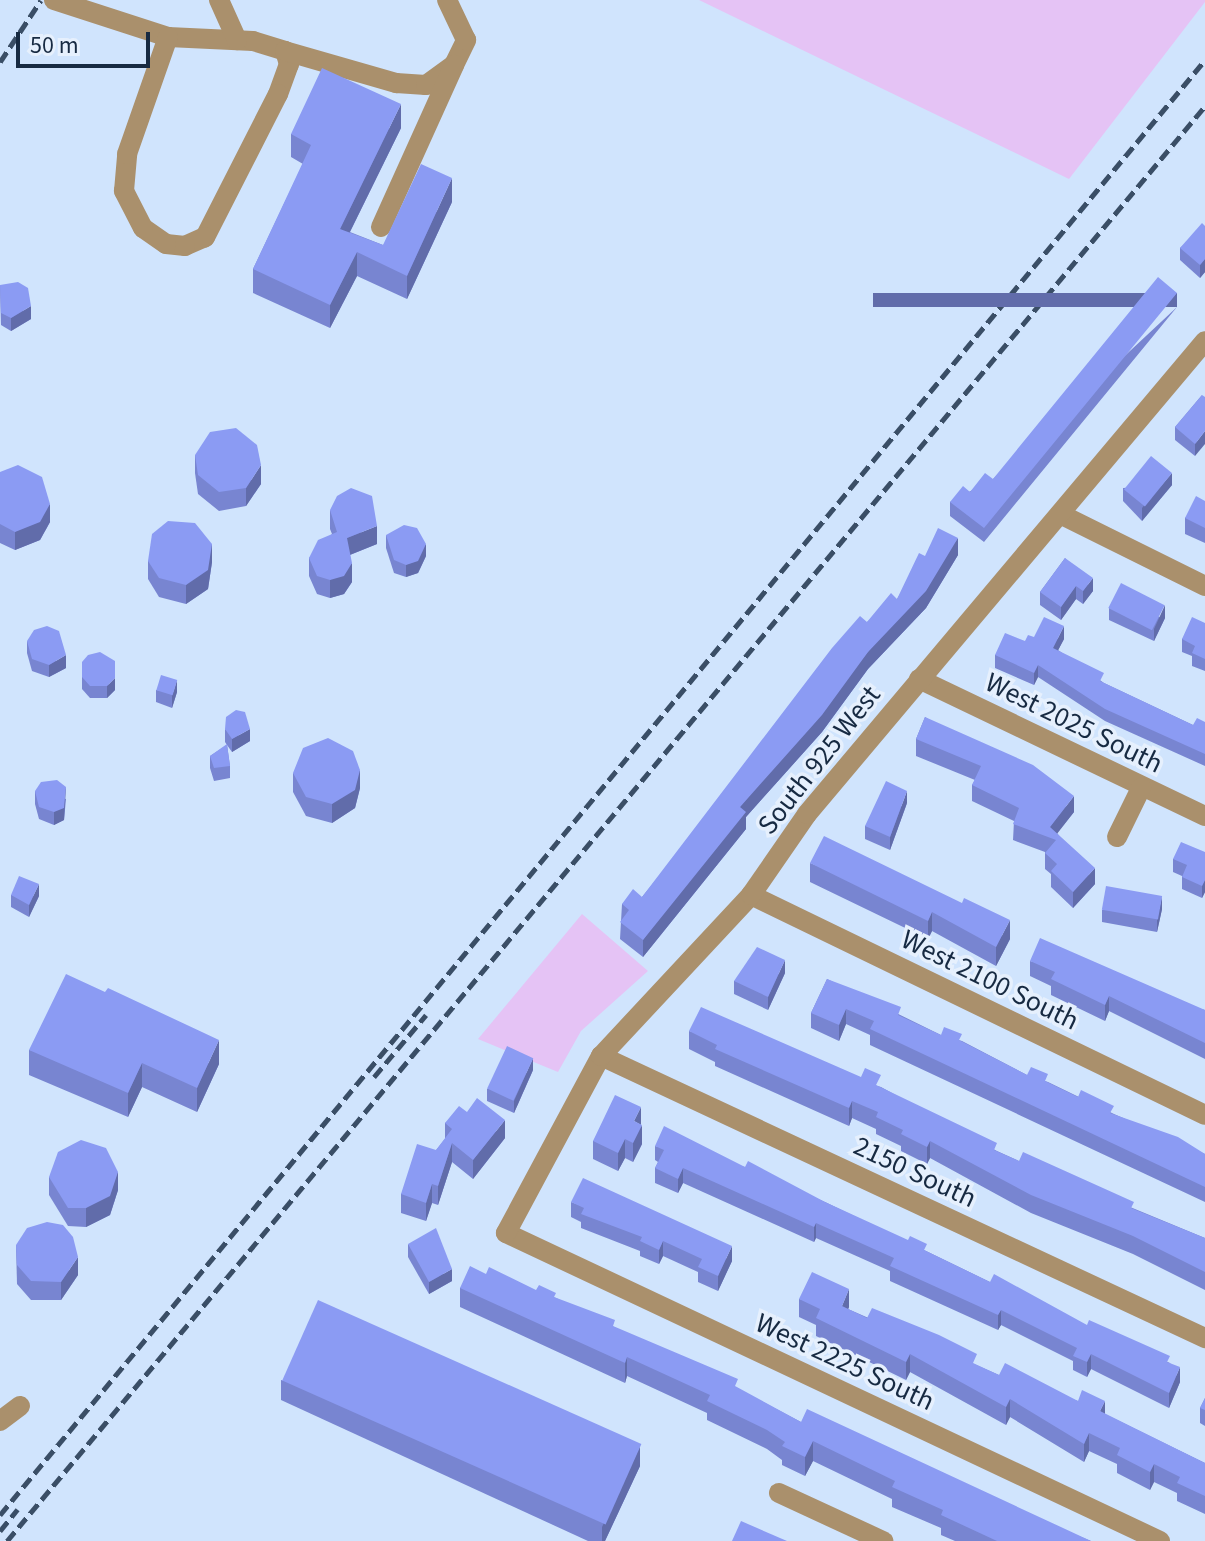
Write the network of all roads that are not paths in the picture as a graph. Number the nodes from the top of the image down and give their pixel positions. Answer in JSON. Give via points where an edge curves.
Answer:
{"nodes":[{"id":1,"x":54,"y":0,"type":"edge"},
{"id":2,"x":219,"y":0,"type":"edge"},
{"id":3,"x":447,"y":0,"type":"edge"},
{"id":4,"x":168,"y":37,"type":"junction"},
{"id":5,"x":237,"y":40,"type":"junction"},
{"id":6,"x":285,"y":51,"type":"junction"},
{"id":7,"x":454,"y":65,"type":"junction"},
{"id":8,"x":381,"y":227,"type":"dead end"},
{"id":9,"x":1201,"y":354,"type":"edge"},
{"id":10,"x":1060,"y":514,"type":"junction"},
{"id":11,"x":1205,"y":586,"type":"edge"},
{"id":12,"x":919,"y":679,"type":"junction"},
{"id":13,"x":1141,"y":788,"type":"junction"},
{"id":14,"x":1205,"y":816,"type":"edge"},
{"id":15,"x":1117,"y":837,"type":"dead end"},
{"id":16,"x":751,"y":895,"type":"junction"},
{"id":17,"x":601,"y":1056,"type":"junction"},
{"id":18,"x":1205,"y":1115,"type":"edge"},
{"id":19,"x":506,"y":1233,"type":"joint"},
{"id":20,"x":1205,"y":1338,"type":"edge"},
{"id":21,"x":20,"y":1406,"type":"dead end"},
{"id":22,"x":0,"y":1421,"type":"edge"},
{"id":23,"x":779,"y":1493,"type":"dead end"},
{"id":24,"x":883,"y":1541,"type":"edge"},
{"id":25,"x":1160,"y":1541,"type":"edge"}],
"edges":[{"from":1,"to":4,"type":"street"},
{"from":2,"to":5,"type":"street"},
{"from":3,"to":7,"type":"street","via":[[466,40]]},
{"from":4,"to":5,"type":"street"},
{"from":4,"to":6,"type":"street","via":[[127,154],[124,191],[143,228],[166,244],[185,246],[205,237],[278,94],[289,64]]},
{"from":5,"to":6,"type":"street"},
{"from":6,"to":7,"type":"street","via":[[396,83],[426,85]]},
{"from":7,"to":8,"type":"street"},
{"from":9,"to":10,"type":"street","name":"South 925 West"},
{"from":10,"to":11,"type":"street"},
{"from":10,"to":12,"type":"street","name":"South 925 West"},
{"from":12,"to":13,"type":"street","name":"West 2025 South"},
{"from":12,"to":16,"type":"street","name":"South 925 West","via":[[807,814]]},
{"from":13,"to":14,"type":"street","name":"West 2025 South"},
{"from":13,"to":15,"type":"street"},
{"from":16,"to":17,"type":"street","name":"South 925 West"},
{"from":16,"to":18,"type":"street","name":"West 2100 South"},
{"from":17,"to":19,"type":"street","name":"South 925 West"},
{"from":17,"to":20,"type":"street","name":"2150 South"},
{"from":19,"to":25,"type":"street","name":"West 2225 South"},
{"from":21,"to":22,"type":"street"},
{"from":23,"to":24,"type":"street"}]}
